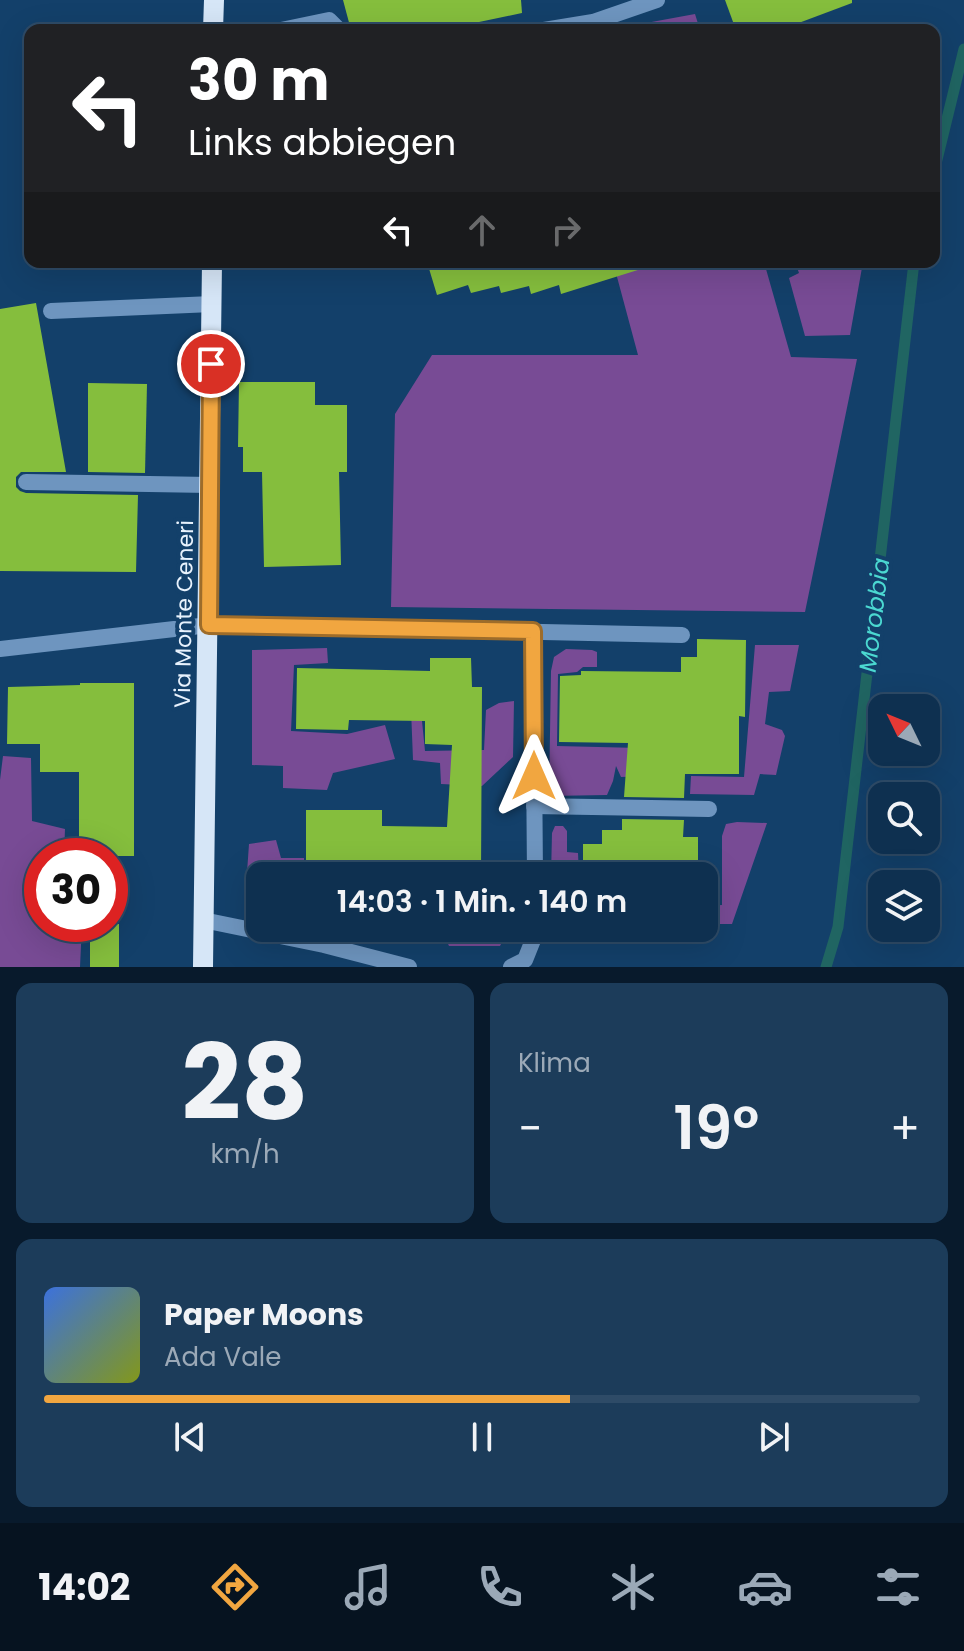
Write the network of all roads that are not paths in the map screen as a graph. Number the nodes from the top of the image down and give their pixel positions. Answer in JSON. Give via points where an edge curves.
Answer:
{"nodes":[{"id":1,"x":214,"y":0,"type":"edge"},
{"id":2,"x":657,"y":0,"type":"edge"},
{"id":3,"x":213,"y":24,"type":"edge"},
{"id":4,"x":310,"y":24,"type":"edge"},
{"id":5,"x":333,"y":24,"type":"edge"},
{"id":6,"x":581,"y":24,"type":"edge"},
{"id":7,"x":212,"y":268,"type":"edge"},
{"id":8,"x":212,"y":304,"type":"junction"},
{"id":9,"x":51,"y":311,"type":"dead end"},
{"id":10,"x":26,"y":482,"type":"dead end"},
{"id":11,"x":210,"y":485,"type":"junction"},
{"id":12,"x":209,"y":625,"type":"junction"},
{"id":13,"x":533,"y":631,"type":"junction"},
{"id":14,"x":682,"y":635,"type":"dead end"},
{"id":15,"x":0,"y":649,"type":"edge"},
{"id":16,"x":534,"y":806,"type":"junction"},
{"id":17,"x":709,"y":809,"type":"dead end"},
{"id":18,"x":535,"y":862,"type":"edge"},
{"id":19,"x":203,"y":920,"type":"junction"},
{"id":20,"x":532,"y":942,"type":"edge"},
{"id":21,"x":203,"y":967,"type":"edge"},
{"id":22,"x":409,"y":967,"type":"edge"},
{"id":23,"x":511,"y":967,"type":"edge"}],
"edges":[{"from":1,"to":3,"type":"main road"},
{"from":2,"to":6,"type":"street"},
{"from":4,"to":5,"type":"street"},
{"from":7,"to":8,"type":"main road","name":"Via Monte Ceneri"},
{"from":8,"to":9,"type":"street"},
{"from":8,"to":11,"type":"main road","name":"Via Monte Ceneri"},
{"from":10,"to":11,"type":"street"},
{"from":11,"to":12,"type":"main road","name":"Via Monte Ceneri"},
{"from":12,"to":13,"type":"street"},
{"from":12,"to":15,"type":"street"},
{"from":12,"to":19,"type":"main road","name":"Via Monte Ceneri"},
{"from":13,"to":14,"type":"street"},
{"from":13,"to":16,"type":"street"},
{"from":16,"to":17,"type":"street"},
{"from":16,"to":18,"type":"street"},
{"from":19,"to":21,"type":"main road","name":"Via Monte Ceneri"},
{"from":19,"to":22,"type":"street"},
{"from":20,"to":23,"type":"street","via":[[525,960]]}]}
